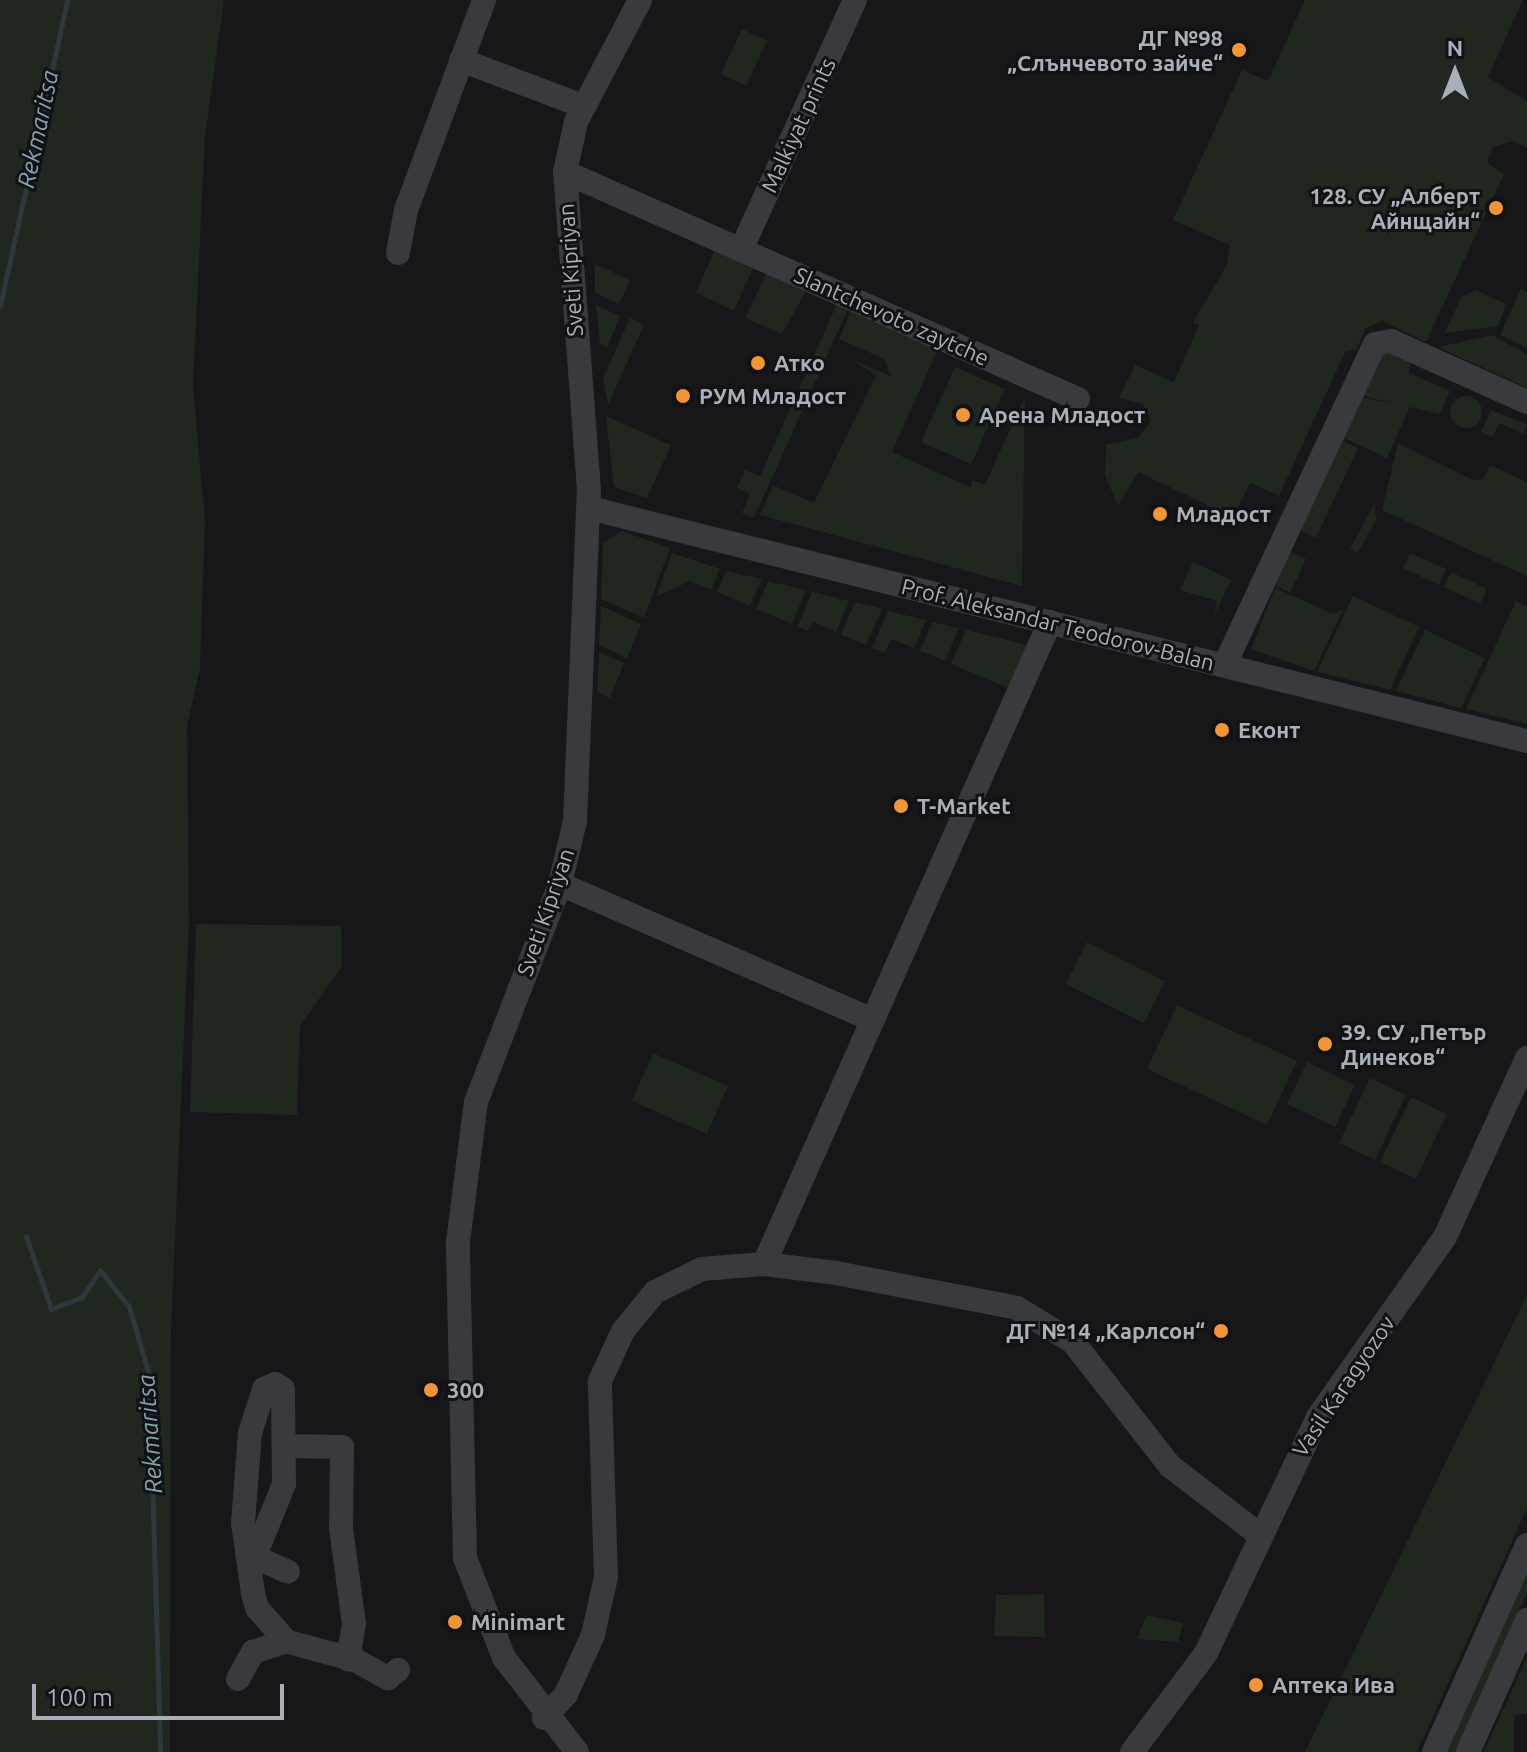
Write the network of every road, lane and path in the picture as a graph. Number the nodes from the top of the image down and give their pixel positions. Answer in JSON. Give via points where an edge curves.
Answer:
{"nodes":[{"id":1,"x":484,"y":0,"type":"edge"},
{"id":2,"x":640,"y":0,"type":"edge"},
{"id":3,"x":855,"y":0,"type":"edge"},
{"id":4,"x":461,"y":60,"type":"junction"},
{"id":5,"x":583,"y":106,"type":"junction"},
{"id":6,"x":565,"y":172,"type":"junction"},
{"id":7,"x":741,"y":250,"type":"junction"},
{"id":8,"x":398,"y":253,"type":"dead end"},
{"id":9,"x":1078,"y":399,"type":"dead end"},
{"id":10,"x":1527,"y":402,"type":"edge"},
{"id":11,"x":589,"y":508,"type":"junction"},
{"id":12,"x":1050,"y":622,"type":"junction"},
{"id":13,"x":1225,"y":664,"type":"junction"},
{"id":14,"x":1527,"y":741,"type":"edge"},
{"id":15,"x":560,"y":884,"type":"junction"},
{"id":16,"x":873,"y":1020,"type":"junction"},
{"id":17,"x":1527,"y":1058,"type":"edge"},
{"id":18,"x":764,"y":1264,"type":"junction"},
{"id":19,"x":284,"y":1446,"type":"junction"},
{"id":20,"x":1257,"y":1533,"type":"junction"},
{"id":21,"x":1527,"y":1545,"type":"edge"},
{"id":22,"x":252,"y":1563,"type":"junction"},
{"id":23,"x":288,"y":1572,"type":"dead end"},
{"id":24,"x":1527,"y":1620,"type":"edge"},
{"id":25,"x":274,"y":1645,"type":"junction"},
{"id":26,"x":348,"y":1659,"type":"junction"},
{"id":27,"x":398,"y":1670,"type":"dead end"},
{"id":28,"x":238,"y":1679,"type":"dead end"},
{"id":29,"x":544,"y":1718,"type":"junction"},
{"id":30,"x":577,"y":1752,"type":"edge"},
{"id":31,"x":1132,"y":1752,"type":"edge"},
{"id":32,"x":1434,"y":1752,"type":"edge"},
{"id":33,"x":1468,"y":1752,"type":"edge"}],
"edges":[{"from":1,"to":4,"type":"street"},
{"from":2,"to":5,"type":"street","name":"Sveti Kipriyan"},
{"from":3,"to":7,"type":"street","name":"Malkiyat prints"},
{"from":4,"to":5,"type":"street"},
{"from":4,"to":8,"type":"street","via":[[406,210]]},
{"from":5,"to":6,"type":"street","name":"Sveti Kipriyan"},
{"from":6,"to":7,"type":"street","name":"Slantchevoto zaytche"},
{"from":6,"to":11,"type":"street","name":"Sveti Kipriyan"},
{"from":7,"to":9,"type":"street","name":"Slantchevoto zaytche"},
{"from":10,"to":13,"type":"street","via":[[1391,341],[1375,344]]},
{"from":11,"to":12,"type":"street","name":"Prof. Aleksandar Teodorov-Balan"},
{"from":11,"to":15,"type":"street","name":"Sveti Kipriyan","via":[[581,760]]},
{"from":12,"to":13,"type":"street","name":"Prof. Aleksandar Teodorov-Balan"},
{"from":12,"to":16,"type":"street"},
{"from":13,"to":14,"type":"street","name":"Prof. Aleksandar Teodorov-Balan"},
{"from":15,"to":16,"type":"street"},
{"from":15,"to":29,"type":"street","name":"Sveti Kipriyan","via":[[476,1102],[458,1242],[465,1558],[488,1627]]},
{"from":16,"to":18,"type":"street"},
{"from":17,"to":20,"type":"street","name":"Vasil Karagyozov","via":[[1445,1237],[1318,1417]]},
{"from":18,"to":20,"type":"street","via":[[1017,1308],[1073,1342],[1170,1466]]},
{"from":18,"to":29,"type":"street","via":[[702,1269],[655,1292],[623,1331],[600,1381],[606,1577],[593,1635],[566,1694]]},
{"from":19,"to":22,"type":"street","via":[[284,1484]]},
{"from":19,"to":22,"type":"street","via":[[282,1386],[268,1386],[244,1469]]},
{"from":19,"to":26,"type":"street","via":[[342,1447],[342,1544],[354,1624]]},
{"from":20,"to":31,"type":"street","name":"Vasil Karagyozov","via":[[1206,1653]]},
{"from":21,"to":32,"type":"street"},
{"from":22,"to":23,"type":"street"},
{"from":22,"to":25,"type":"street"},
{"from":24,"to":33,"type":"street"},
{"from":25,"to":26,"type":"street"},
{"from":25,"to":28,"type":"street","via":[[244,1659]]},
{"from":26,"to":27,"type":"street","via":[[388,1678]]},
{"from":29,"to":30,"type":"street","name":"Sveti Kipriyan"}]}
